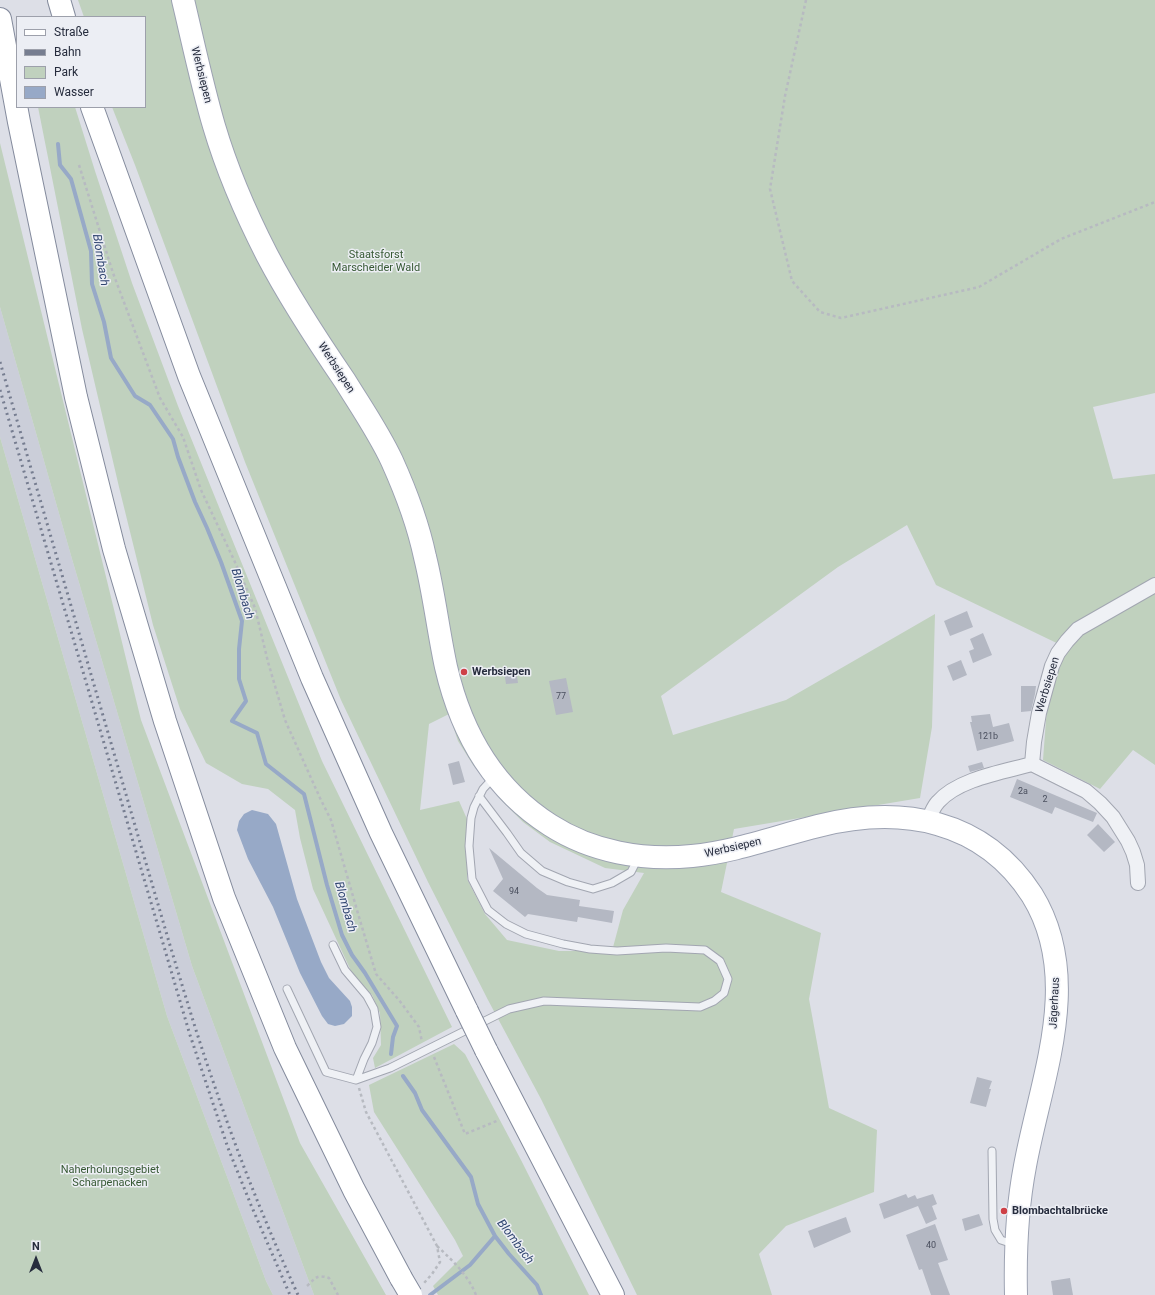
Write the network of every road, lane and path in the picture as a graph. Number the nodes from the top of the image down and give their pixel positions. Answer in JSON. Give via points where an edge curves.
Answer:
{"nodes":[{"id":1,"x":59,"y":0,"type":"edge"},
{"id":2,"x":183,"y":0,"type":"edge"},
{"id":3,"x":806,"y":0,"type":"edge"},
{"id":4,"x":64,"y":16,"type":"edge"},
{"id":5,"x":0,"y":19,"type":"edge"},
{"id":6,"x":16,"y":103,"type":"edge"},
{"id":7,"x":17,"y":108,"type":"edge"},
{"id":8,"x":92,"y":108,"type":"edge"},
{"id":9,"x":80,"y":165,"type":"dead end"},
{"id":10,"x":1155,"y":202,"type":"edge"},
{"id":11,"x":1155,"y":586,"type":"edge"},
{"id":12,"x":1032,"y":764,"type":"junction"},
{"id":13,"x":495,"y":776,"type":"junction"},
{"id":14,"x":479,"y":796,"type":"junction"},
{"id":15,"x":927,"y":821,"type":"junction"},
{"id":16,"x":639,"y":856,"type":"junction"},
{"id":17,"x":1138,"y":883,"type":"dead end"},
{"id":18,"x":333,"y":944,"type":"dead end"},
{"id":19,"x":287,"y":989,"type":"dead end"},
{"id":20,"x":427,"y":1049,"type":"junction"},
{"id":21,"x":356,"y":1080,"type":"junction"},
{"id":22,"x":499,"y":1120,"type":"dead end"},
{"id":23,"x":992,"y":1151,"type":"dead end"},
{"id":24,"x":1016,"y":1244,"type":"junction"},
{"id":25,"x":437,"y":1246,"type":"junction"},
{"id":26,"x":412,"y":1285,"type":"edge"},
{"id":27,"x":307,"y":1286,"type":"dead end"},
{"id":28,"x":338,"y":1295,"type":"edge"},
{"id":29,"x":476,"y":1295,"type":"edge"},
{"id":30,"x":613,"y":1295,"type":"edge"},
{"id":31,"x":1016,"y":1295,"type":"edge"}],
"edges":[{"from":1,"to":4,"type":"main road"},
{"from":2,"to":13,"type":"main road","name":"Werbsiepen","via":[[214,127],[243,205],[267,255],[296,305],[374,428],[405,494],[426,558],[452,690],[470,738]]},
{"from":3,"to":10,"type":"path","via":[[785,96],[770,190],[792,281],[820,312],[840,318],[979,288],[1061,239]]},
{"from":5,"to":6,"type":"main road"},
{"from":7,"to":26,"type":"main road","via":[[76,397],[114,549],[164,721],[224,898],[285,1048],[354,1190]]},
{"from":8,"to":30,"type":"main road","bridge":true,"via":[[189,376],[312,678],[381,833],[486,1050]]},
{"from":9,"to":20,"type":"path","via":[[113,273],[160,398],[182,437],[201,490],[254,608],[285,720],[331,820],[376,974],[400,1000],[419,1027]]},
{"from":11,"to":12,"type":"street","name":"Werbsiepen","via":[[1078,629],[1058,653],[1039,713]]},
{"from":12,"to":15,"type":"street","via":[[960,786],[939,801]]},
{"from":12,"to":17,"type":"street","via":[[1086,791],[1113,817],[1128,841],[1137,865]]},
{"from":13,"to":14,"type":"lane"},
{"from":13,"to":16,"type":"main road","name":"Werbsiepen","via":[[525,807],[563,833],[600,848]]},
{"from":14,"to":16,"type":"lane","via":[[521,853],[542,871],[568,882],[593,888],[612,883],[631,872]]},
{"from":14,"to":20,"type":"lane","via":[[471,818],[468,846],[472,879],[488,910],[506,924],[543,940],[590,949],[705,950],[720,961],[728,979],[724,993],[700,1007],[544,1001],[509,1009]]},
{"from":15,"to":16,"type":"main road","name":"Werbsiepen","via":[[890,817],[860,818],[820,825],[701,855],[664,858]]},
{"from":15,"to":24,"type":"main road","name":"Jägerhaus","via":[[952,828],[976,841],[994,853],[1013,871],[1039,908],[1048,930],[1054,957],[1057,980],[1056,1018],[1030,1137]]},
{"from":18,"to":21,"type":"lane","via":[[344,970],[367,996],[374,1009],[377,1027]]},
{"from":19,"to":21,"type":"lane","via":[[326,1072]]},
{"from":20,"to":21,"type":"lane","via":[[390,1068]]},
{"from":20,"to":22,"type":"path","via":[[465,1134]]},
{"from":21,"to":25,"type":"path","via":[[366,1112]]},
{"from":23,"to":24,"type":"lane","via":[[995,1230],[1001,1240]]},
{"from":24,"to":31,"type":"main road","name":"Jägerhaus"},
{"from":25,"to":26,"type":"path","via":[[440,1262],[432,1274]]},
{"from":25,"to":29,"type":"path","via":[[471,1282]]},
{"from":27,"to":28,"type":"path","via":[[318,1276],[329,1278]]}]}
